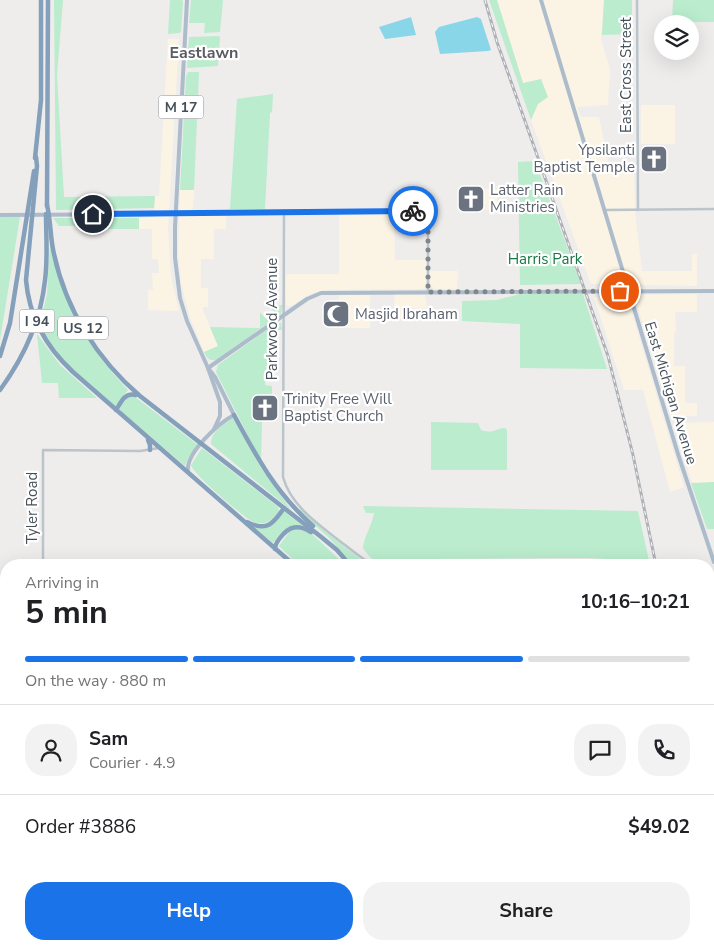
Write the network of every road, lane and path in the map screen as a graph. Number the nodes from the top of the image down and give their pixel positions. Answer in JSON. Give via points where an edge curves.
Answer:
{"nodes":[{"id":1,"x":41,"y":0,"type":"edge"},
{"id":2,"x":48,"y":0,"type":"edge"},
{"id":3,"x":186,"y":0,"type":"edge"},
{"id":4,"x":541,"y":0,"type":"edge"},
{"id":5,"x":637,"y":0,"type":"edge"},
{"id":6,"x":36,"y":157,"type":"junction"},
{"id":7,"x":46,"y":205,"type":"junction"},
{"id":8,"x":714,"y":209,"type":"edge"},
{"id":9,"x":604,"y":210,"type":"junction"},
{"id":10,"x":638,"y":210,"type":"junction"},
{"id":11,"x":284,"y":213,"type":"junction"},
{"id":12,"x":175,"y":214,"type":"junction"},
{"id":13,"x":0,"y":215,"type":"edge"},
{"id":14,"x":714,"y":291,"type":"edge"},
{"id":15,"x":428,"y":292,"type":"junction"},
{"id":16,"x":284,"y":315,"type":"junction"},
{"id":17,"x":0,"y":356,"type":"edge"},
{"id":18,"x":208,"y":368,"type":"junction"},
{"id":19,"x":0,"y":390,"type":"edge"},
{"id":20,"x":140,"y":396,"type":"junction"},
{"id":21,"x":116,"y":410,"type":"junction"},
{"id":22,"x":122,"y":415,"type":"junction"},
{"id":23,"x":234,"y":415,"type":"junction"},
{"id":24,"x":213,"y":429,"type":"junction"},
{"id":25,"x":202,"y":444,"type":"junction"},
{"id":26,"x":159,"y":448,"type":"junction"},
{"id":27,"x":149,"y":450,"type":"junction"},
{"id":28,"x":188,"y":473,"type":"junction"},
{"id":29,"x":284,"y":508,"type":"junction"},
{"id":30,"x":241,"y":519,"type":"junction"},
{"id":31,"x":330,"y":543,"type":"junction"},
{"id":32,"x":275,"y":549,"type":"junction"},
{"id":33,"x":42,"y":559,"type":"edge"},
{"id":34,"x":287,"y":559,"type":"edge"},
{"id":35,"x":345,"y":559,"type":"edge"},
{"id":36,"x":366,"y":559,"type":"edge"},
{"id":37,"x":713,"y":559,"type":"edge"}],
"edges":[{"from":1,"to":6,"type":"highway","number":"I 94","via":[[41,100]]},
{"from":2,"to":7,"type":"highway","number":"I 94"},
{"from":3,"to":12,"type":"main road","number":"M 17"},
{"from":4,"to":9,"type":"main road","name":"East Michigan Avenue"},
{"from":5,"to":10,"type":"street","name":"East Cross Street"},
{"from":6,"to":17,"type":"highway","number":"I 94","via":[[12,310]]},
{"from":6,"to":21,"type":"highway","number":"US 12","via":[[26,271],[30,305],[43,338],[64,364]]},
{"from":7,"to":19,"type":"highway","number":"I 94","via":[[45,280],[38,315],[22,356]]},
{"from":7,"to":20,"type":"highway","number":"US 12","via":[[56,262],[74,312],[104,359]]},
{"from":8,"to":10,"type":"street"},
{"from":9,"to":10,"type":"street"},
{"from":9,"to":37,"type":"main road","name":"East Michigan Avenue"},
{"from":11,"to":12,"type":"street"},
{"from":11,"to":15,"type":"street","via":[[428,211]]},
{"from":11,"to":16,"type":"street","name":"Parkwood Avenue"},
{"from":12,"to":13,"type":"main road"},
{"from":12,"to":18,"type":"main road","number":"M 17","via":[[175,258],[180,298]]},
{"from":14,"to":15,"type":"main road"},
{"from":15,"to":16,"type":"main road","via":[[320,294]]},
{"from":16,"to":18,"type":"main road"},
{"from":16,"to":36,"type":"street","name":"Parkwood Avenue","via":[[284,484],[320,526]]},
{"from":18,"to":23,"type":"main road","number":"M 17"},
{"from":18,"to":24,"type":"main road","number":"M 17","via":[[220,402],[220,416]]},
{"from":20,"to":21,"type":"highway","via":[[128,394]]},
{"from":20,"to":25,"type":"highway","number":"US 12"},
{"from":21,"to":22,"type":"highway","number":"US 12"},
{"from":22,"to":26,"type":"highway","number":"US 12"},
{"from":22,"to":27,"type":"highway","via":[[148,441]]},
{"from":23,"to":24,"type":"main road","number":"M 17"},
{"from":23,"to":31,"type":"highway","via":[[271,481],[295,510]]},
{"from":24,"to":25,"type":"main road","number":"M 17"},
{"from":25,"to":28,"type":"main road","number":"M 17","via":[[189,461]]},
{"from":25,"to":29,"type":"highway","number":"US 12"},
{"from":26,"to":27,"type":"street"},
{"from":26,"to":28,"type":"highway","number":"US 12"},
{"from":27,"to":33,"type":"street","name":"Tyler Road","via":[[43,450]]},
{"from":28,"to":30,"type":"highway","number":"US 12"},
{"from":29,"to":30,"type":"highway","via":[[268,526]]},
{"from":29,"to":31,"type":"highway","number":"US 12"},
{"from":30,"to":32,"type":"highway","number":"US 12"},
{"from":31,"to":32,"type":"highway","via":[[306,528],[294,527],[284,533]]},
{"from":31,"to":35,"type":"highway","number":"US 12"},
{"from":32,"to":34,"type":"highway","number":"US 12"}]}
